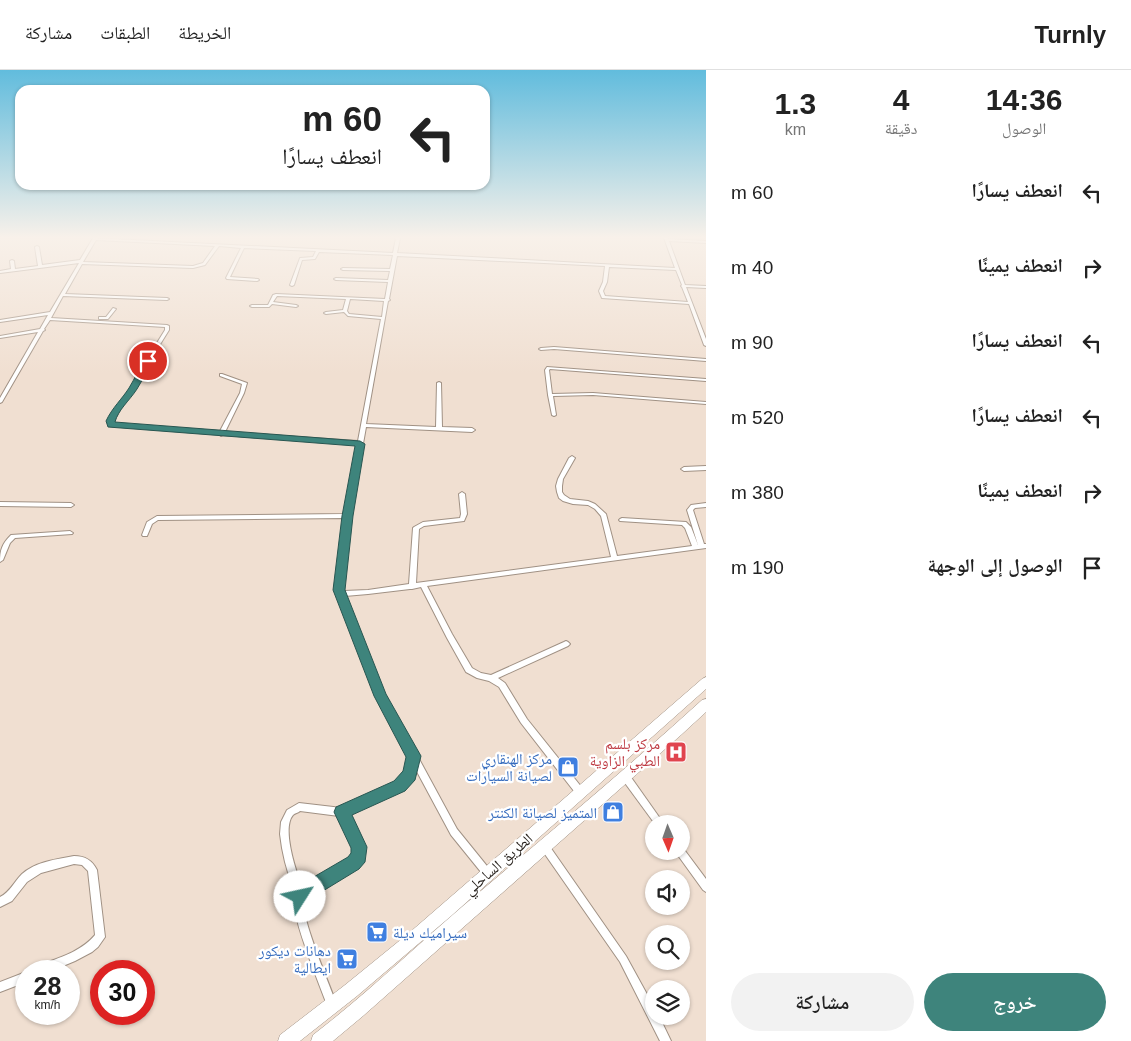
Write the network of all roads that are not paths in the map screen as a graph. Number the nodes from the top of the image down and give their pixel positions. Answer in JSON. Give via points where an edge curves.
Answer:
{"nodes":[{"id":1,"x":70,"y":283,"type":"edge"},
{"id":2,"x":390,"y":283,"type":"edge"},
{"id":3,"x":604,"y":283,"type":"edge"},
{"id":4,"x":683,"y":286,"type":"joint"},
{"id":5,"x":706,"y":287,"type":"edge"},
{"id":6,"x":63,"y":296,"type":"junction"},
{"id":7,"x":166,"y":298,"type":"dead end"},
{"id":8,"x":348,"y":298,"type":"junction"},
{"id":9,"x":388,"y":300,"type":"junction"},
{"id":10,"x":690,"y":302,"type":"junction"},
{"id":11,"x":271,"y":303,"type":"junction"},
{"id":12,"x":252,"y":306,"type":"dead end"},
{"id":13,"x":296,"y":306,"type":"dead end"},
{"id":14,"x":114,"y":309,"type":"dead end"},
{"id":15,"x":345,"y":311,"type":"junction"},
{"id":16,"x":326,"y":313,"type":"dead end"},
{"id":17,"x":51,"y":316,"type":"junction"},
{"id":18,"x":384,"y":318,"type":"junction"},
{"id":19,"x":0,"y":322,"type":"edge"},
{"id":20,"x":43,"y":330,"type":"junction"},
{"id":21,"x":0,"y":337,"type":"edge"},
{"id":22,"x":706,"y":346,"type":"edge"},
{"id":23,"x":541,"y":349,"type":"dead end"},
{"id":24,"x":706,"y":360,"type":"edge"},
{"id":25,"x":222,"y":376,"type":"dead end"},
{"id":26,"x":706,"y":380,"type":"edge"},
{"id":27,"x":439,"y":383,"type":"dead end"},
{"id":28,"x":550,"y":395,"type":"junction"},
{"id":29,"x":0,"y":402,"type":"edge"},
{"id":30,"x":706,"y":403,"type":"edge"},
{"id":31,"x":554,"y":415,"type":"dead end"},
{"id":32,"x":363,"y":425,"type":"junction"},
{"id":33,"x":439,"y":428,"type":"junction"},
{"id":34,"x":472,"y":430,"type":"dead end"},
{"id":35,"x":221,"y":434,"type":"junction"},
{"id":36,"x":360,"y":444,"type":"junction"},
{"id":37,"x":572,"y":458,"type":"dead end"},
{"id":38,"x":706,"y":468,"type":"edge"},
{"id":39,"x":684,"y":469,"type":"dead end"},
{"id":40,"x":462,"y":494,"type":"dead end"},
{"id":41,"x":0,"y":504,"type":"edge"},
{"id":42,"x":71,"y":504,"type":"dead end"},
{"id":43,"x":706,"y":505,"type":"edge"},
{"id":44,"x":348,"y":516,"type":"junction"},
{"id":45,"x":622,"y":520,"type":"dead end"},
{"id":46,"x":70,"y":533,"type":"dead end"},
{"id":47,"x":145,"y":535,"type":"dead end"},
{"id":48,"x":701,"y":546,"type":"edge"},
{"id":49,"x":614,"y":558,"type":"junction"},
{"id":50,"x":0,"y":560,"type":"edge"},
{"id":51,"x":423,"y":585,"type":"junction"},
{"id":52,"x":412,"y":587,"type":"junction"},
{"id":53,"x":341,"y":594,"type":"junction"},
{"id":54,"x":566,"y":644,"type":"dead end"},
{"id":55,"x":491,"y":678,"type":"junction"},
{"id":56,"x":706,"y":682,"type":"edge"},
{"id":57,"x":706,"y":704,"type":"edge"},
{"id":58,"x":414,"y":756,"type":"junction"},
{"id":59,"x":625,"y":776,"type":"junction"},
{"id":60,"x":580,"y":792,"type":"junction"},
{"id":61,"x":342,"y":812,"type":"junction"},
{"id":62,"x":653,"y":815,"type":"edge"},
{"id":63,"x":545,"y":847,"type":"junction"},
{"id":64,"x":686,"y":860,"type":"edge"},
{"id":65,"x":488,"y":874,"type":"junction"},
{"id":66,"x":706,"y":887,"type":"edge"},
{"id":67,"x":300,"y":897,"type":"junction"},
{"id":68,"x":0,"y":902,"type":"edge"},
{"id":69,"x":62,"y":960,"type":"edge"},
{"id":70,"x":15,"y":981,"type":"edge"},
{"id":71,"x":0,"y":987,"type":"edge"},
{"id":72,"x":333,"y":1006,"type":"junction"},
{"id":73,"x":286,"y":1041,"type":"edge"},
{"id":74,"x":318,"y":1041,"type":"edge"},
{"id":75,"x":666,"y":1041,"type":"edge"}],
"edges":[{"from":1,"to":6,"type":"street"},
{"from":2,"to":9,"type":"street"},
{"from":3,"to":10,"type":"street","via":[[601,291],[604,298]]},
{"from":4,"to":5,"type":"street"},
{"from":4,"to":10,"type":"street"},
{"from":6,"to":7,"type":"street"},
{"from":6,"to":17,"type":"street"},
{"from":8,"to":9,"type":"street"},
{"from":8,"to":11,"type":"street","via":[[276,294]]},
{"from":8,"to":15,"type":"street"},
{"from":9,"to":18,"type":"street"},
{"from":10,"to":22,"type":"street"},
{"from":11,"to":12,"type":"street"},
{"from":11,"to":13,"type":"street"},
{"from":14,"to":17,"type":"street","via":[[104,318]]},
{"from":15,"to":16,"type":"street"},
{"from":15,"to":18,"type":"street","via":[[352,316]]},
{"from":17,"to":19,"type":"street"},
{"from":17,"to":20,"type":"street"},
{"from":17,"to":35,"type":"street","via":[[166,326],[167,330],[134,388],[110,424]]},
{"from":18,"to":32,"type":"street"},
{"from":20,"to":21,"type":"street"},
{"from":20,"to":29,"type":"street"},
{"from":23,"to":24,"type":"street"},
{"from":25,"to":35,"type":"street","via":[[245,383]]},
{"from":26,"to":28,"type":"street","via":[[549,368]]},
{"from":27,"to":33,"type":"street"},
{"from":28,"to":30,"type":"street","via":[[593,394]]},
{"from":28,"to":31,"type":"street"},
{"from":32,"to":33,"type":"street"},
{"from":32,"to":36,"type":"street"},
{"from":33,"to":34,"type":"street"},
{"from":35,"to":36,"type":"street"},
{"from":36,"to":44,"type":"street"},
{"from":37,"to":49,"type":"street","via":[[559,486],[561,494],[564,500],[587,503],[604,514]]},
{"from":38,"to":39,"type":"street"},
{"from":40,"to":52,"type":"street","via":[[462,520],[423,524],[416,528]]},
{"from":41,"to":42,"type":"street"},
{"from":43,"to":48,"type":"street","via":[[693,506],[690,510]]},
{"from":44,"to":47,"type":"street","via":[[157,518],[150,523]]},
{"from":44,"to":53,"type":"street","via":[[339,586]]},
{"from":45,"to":48,"type":"street","via":[[684,523]]},
{"from":46,"to":50,"type":"street","via":[[14,536],[6,542]]},
{"from":48,"to":49,"type":"street"},
{"from":49,"to":51,"type":"street"},
{"from":51,"to":52,"type":"street"},
{"from":51,"to":55,"type":"street","via":[[469,670]]},
{"from":52,"to":53,"type":"street"},
{"from":53,"to":58,"type":"street","via":[[380,696]]},
{"from":54,"to":55,"type":"street"},
{"from":55,"to":60,"type":"street","via":[[502,685],[524,721]]},
{"from":56,"to":60,"type":"highway","name":"الطريق الساحلي"},
{"from":57,"to":59,"type":"highway","name":"الطريق الساحلي"},
{"from":58,"to":61,"type":"street","via":[[409,775],[400,786]]},
{"from":58,"to":65,"type":"street","via":[[454,832]]},
{"from":59,"to":62,"type":"street"},
{"from":59,"to":63,"type":"highway","name":"الطريق الساحلي"},
{"from":60,"to":65,"type":"highway","name":"الطريق الساحلي"},
{"from":61,"to":67,"type":"street","via":[[359,847],[359,856],[354,863]]},
{"from":61,"to":67,"type":"street","via":[[300,807],[289,814],[284,823],[283,837]]},
{"from":63,"to":74,"type":"highway","name":"الطريق الساحلي","via":[[347,1020]]},
{"from":63,"to":75,"type":"street","via":[[623,959]]},
{"from":64,"to":66,"type":"street"},
{"from":65,"to":72,"type":"highway","name":"الطريق الساحلي"},
{"from":67,"to":72,"type":"street","via":[[305,930]]},
{"from":68,"to":69,"type":"street","via":[[12,896],[30,874],[74,860],[90,866],[100,936],[90,947]]},
{"from":70,"to":71,"type":"street"},
{"from":72,"to":73,"type":"highway","name":"الطريق الساحلي"}]}
